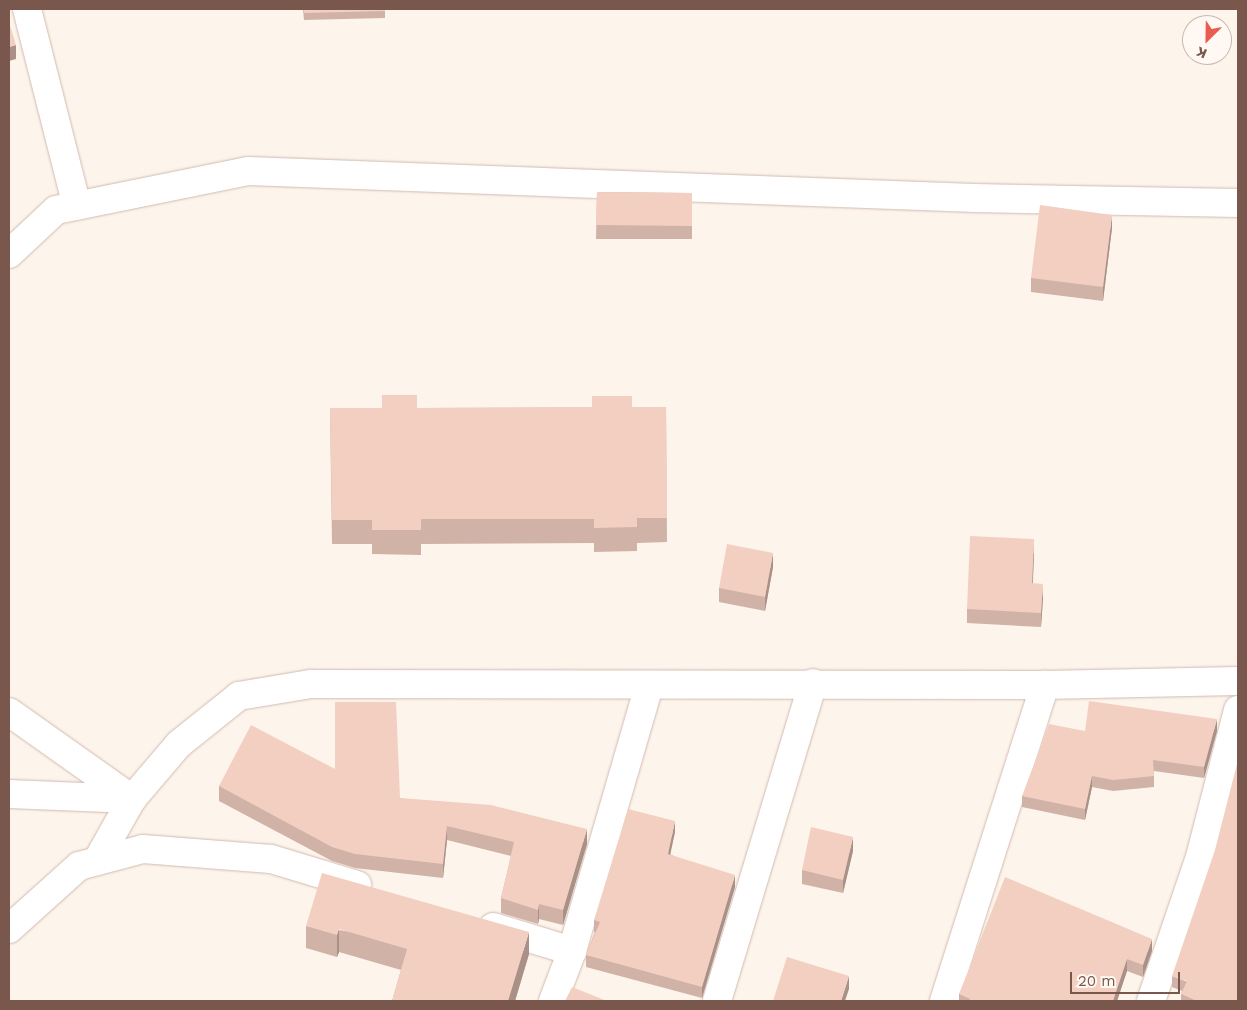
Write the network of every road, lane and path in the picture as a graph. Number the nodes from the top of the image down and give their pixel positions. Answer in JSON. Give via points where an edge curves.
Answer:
{"nodes":[{"id":1,"x":26,"y":9,"type":"edge"},
{"id":2,"x":1238,"y":203,"type":"edge"},
{"id":3,"x":77,"y":206,"type":"junction"},
{"id":4,"x":9,"y":254,"type":"edge"},
{"id":5,"x":1238,"y":681,"type":"edge"},
{"id":6,"x":813,"y":683,"type":"junction"},
{"id":7,"x":1045,"y":685,"type":"junction"},
{"id":8,"x":648,"y":686,"type":"junction"},
{"id":9,"x":1238,"y":710,"type":"edge"},
{"id":10,"x":9,"y":712,"type":"edge"},
{"id":11,"x":9,"y":794,"type":"edge"},
{"id":12,"x":132,"y":799,"type":"junction"},
{"id":13,"x":97,"y":861,"type":"junction"},
{"id":14,"x":384,"y":894,"type":"edge"},
{"id":15,"x":468,"y":920,"type":"edge"},
{"id":16,"x":9,"y":929,"type":"edge"},
{"id":17,"x":572,"y":951,"type":"junction"},
{"id":18,"x":553,"y":1001,"type":"edge"},
{"id":19,"x":717,"y":1001,"type":"edge"},
{"id":20,"x":944,"y":1001,"type":"edge"},
{"id":21,"x":1151,"y":1001,"type":"edge"}],
"edges":[{"from":1,"to":3,"type":"street"},
{"from":2,"to":3,"type":"street","via":[[974,198],[248,171]]},
{"from":3,"to":4,"type":"street","via":[[56,210]]},
{"from":5,"to":7,"type":"street"},
{"from":6,"to":7,"type":"street"},
{"from":6,"to":8,"type":"street"},
{"from":6,"to":19,"type":"street"},
{"from":7,"to":20,"type":"street"},
{"from":8,"to":12,"type":"street","via":[[311,684],[239,696],[179,744]]},
{"from":8,"to":17,"type":"street"},
{"from":9,"to":21,"type":"street","via":[[1200,857]]},
{"from":10,"to":12,"type":"street"},
{"from":11,"to":12,"type":"street"},
{"from":12,"to":13,"type":"street"},
{"from":13,"to":14,"type":"street","via":[[143,848],[271,859]]},
{"from":13,"to":16,"type":"street","via":[[79,866]]},
{"from":15,"to":17,"type":"street"},
{"from":17,"to":18,"type":"street"}]}
